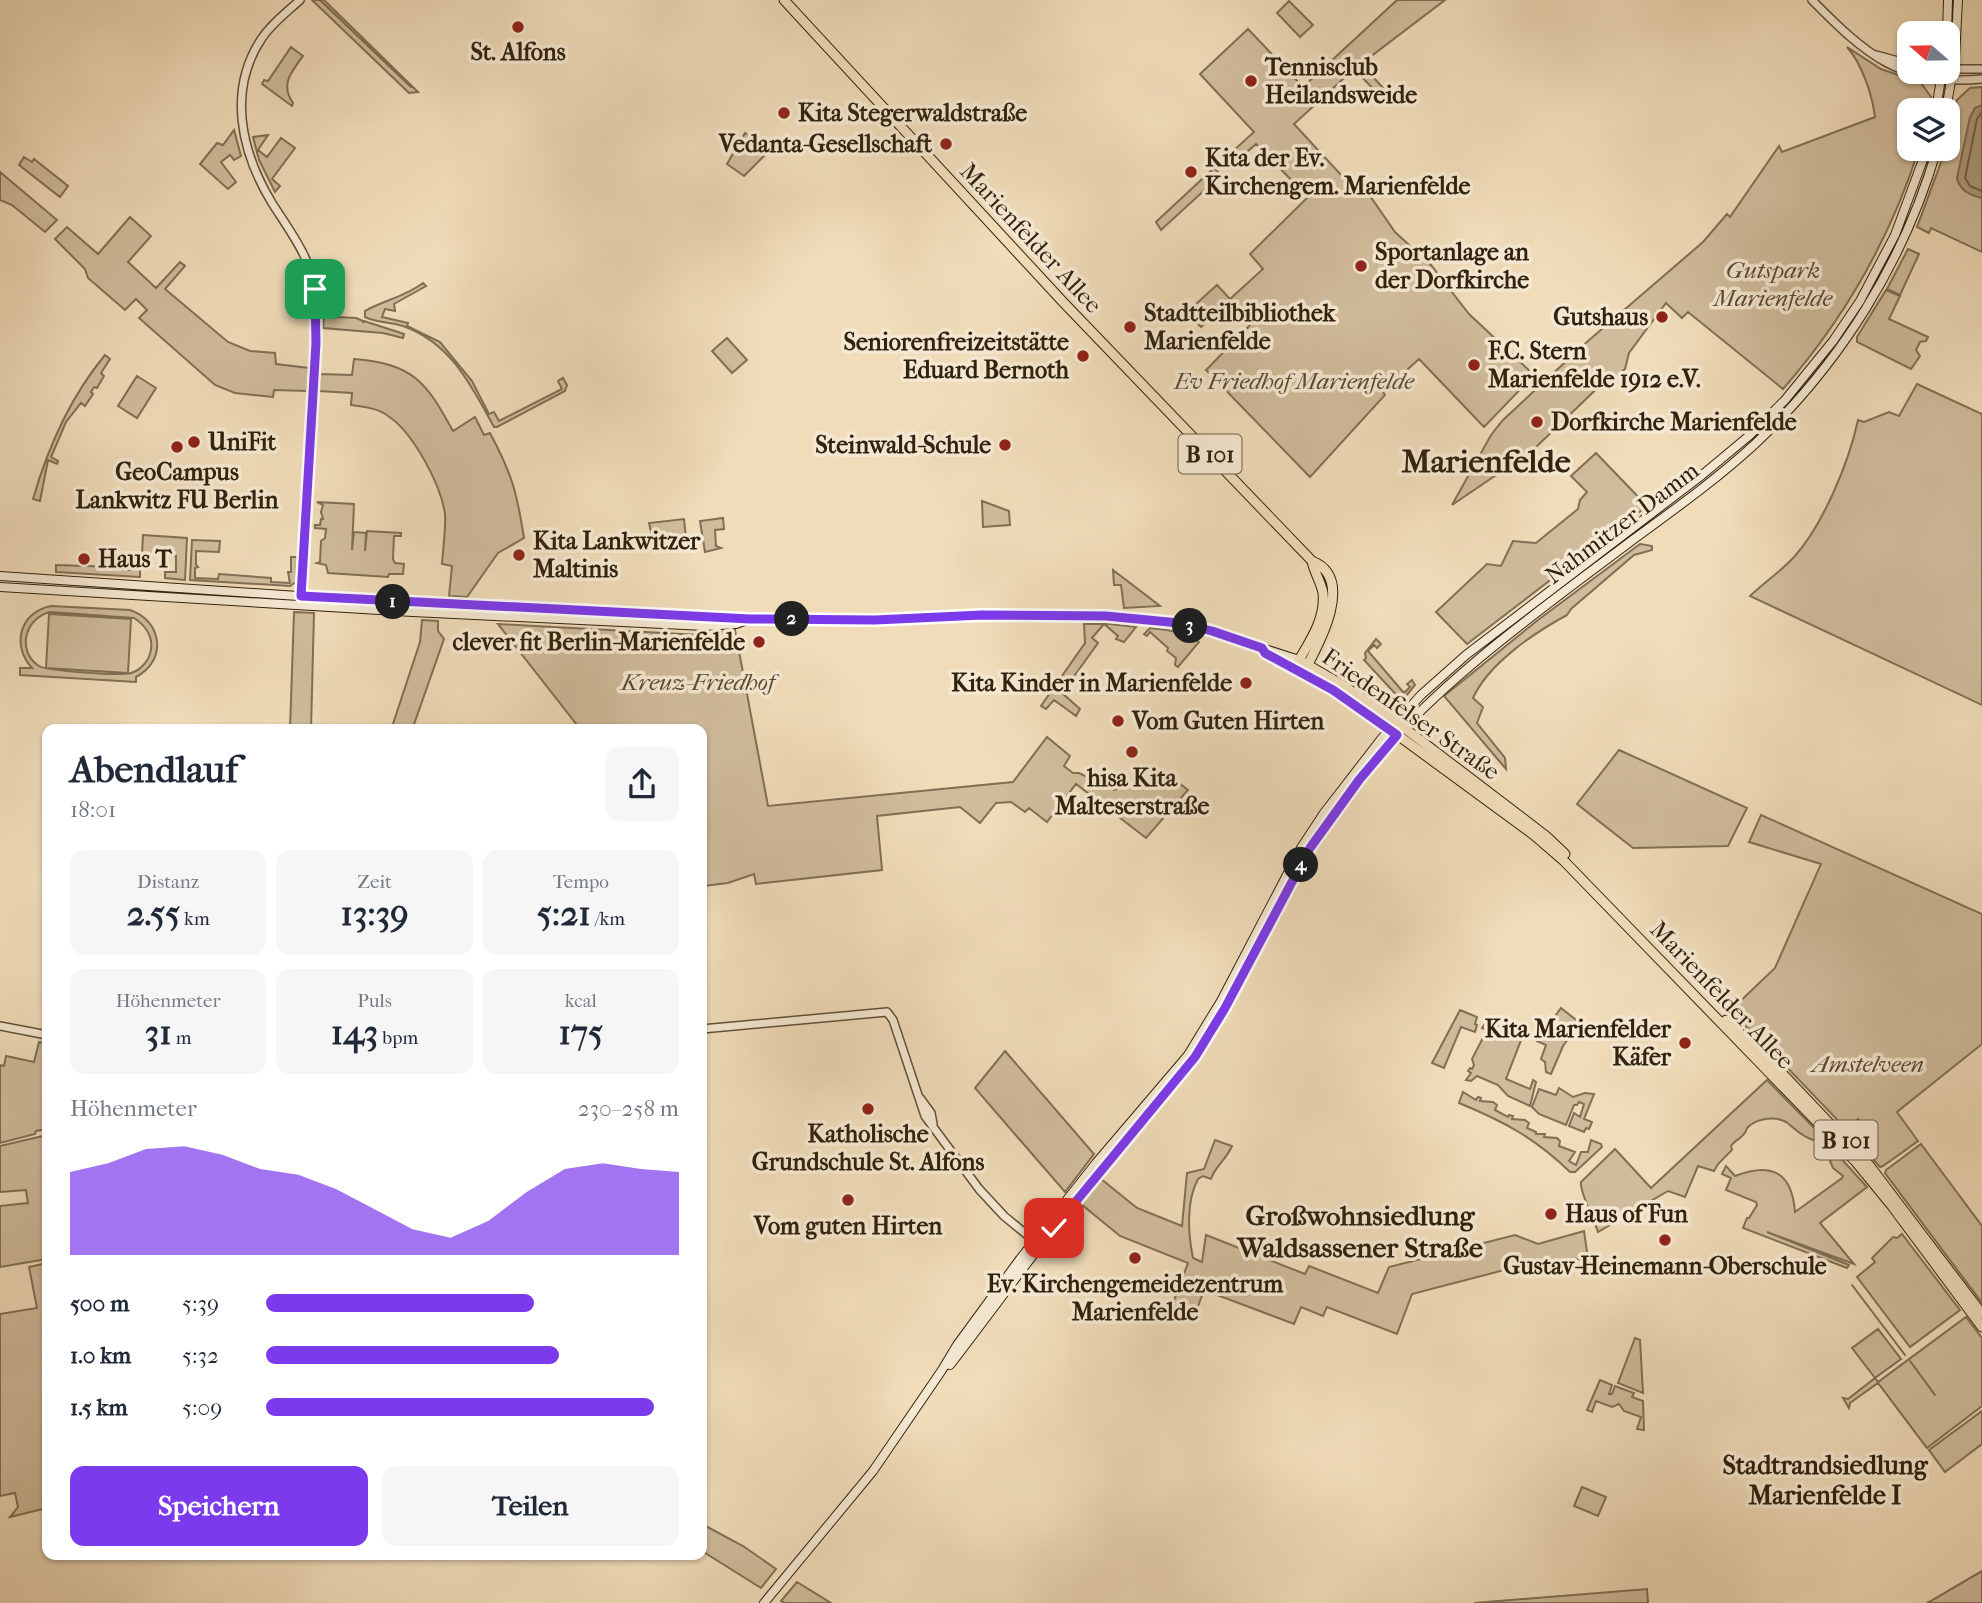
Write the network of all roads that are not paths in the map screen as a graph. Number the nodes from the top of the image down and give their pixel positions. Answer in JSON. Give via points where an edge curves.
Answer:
{"nodes":[{"id":1,"x":300,"y":0,"type":"edge"},
{"id":2,"x":784,"y":0,"type":"edge"},
{"id":3,"x":1812,"y":0,"type":"edge"},
{"id":4,"x":1948,"y":0,"type":"edge"},
{"id":5,"x":1958,"y":0,"type":"edge"},
{"id":6,"x":1947,"y":21,"type":"edge"},
{"id":7,"x":1955,"y":21,"type":"edge"},
{"id":8,"x":1876,"y":55,"type":"junction"},
{"id":9,"x":1897,"y":61,"type":"edge"},
{"id":10,"x":1897,"y":69,"type":"edge"},
{"id":11,"x":1960,"y":69,"type":"edge"},
{"id":12,"x":1982,"y":69,"type":"edge"},
{"id":13,"x":1982,"y":79,"type":"edge"},
{"id":14,"x":1960,"y":80,"type":"edge"},
{"id":15,"x":1923,"y":161,"type":"edge"},
{"id":16,"x":1933,"y":161,"type":"edge"},
{"id":17,"x":0,"y":576,"type":"edge"},
{"id":18,"x":53,"y":579,"type":"junction"},
{"id":19,"x":140,"y":584,"type":"junction"},
{"id":20,"x":171,"y":586,"type":"junction"},
{"id":21,"x":0,"y":587,"type":"edge"},
{"id":22,"x":52,"y":590,"type":"junction"},
{"id":23,"x":140,"y":595,"type":"junction"},
{"id":24,"x":170,"y":597,"type":"junction"},
{"id":25,"x":301,"y":601,"type":"junction"},
{"id":26,"x":1301,"y":666,"type":"junction"},
{"id":27,"x":1428,"y":689,"type":"junction"},
{"id":28,"x":1435,"y":696,"type":"junction"},
{"id":29,"x":1396,"y":729,"type":"junction"},
{"id":30,"x":1496,"y":802,"type":"junction"},
{"id":31,"x":0,"y":1026,"type":"edge"},
{"id":32,"x":707,"y":1028,"type":"edge"},
{"id":33,"x":42,"y":1034,"type":"edge"},
{"id":34,"x":1037,"y":1243,"type":"junction"},
{"id":35,"x":1982,"y":1314,"type":"edge"},
{"id":36,"x":1982,"y":1327,"type":"edge"},
{"id":37,"x":764,"y":1603,"type":"edge"}],
"edges":[{"from":1,"to":25,"type":"street","via":[[267,31],[253,55],[243,82],[241,120],[262,186],[302,250],[316,298]]},
{"from":2,"to":26,"type":"main road","name":"Marienfelder Allee","number":"B 101","via":[[1065,304],[1328,574],[1332,601],[1325,631]]},
{"from":3,"to":8,"type":"street","via":[[1841,30]]},
{"from":4,"to":6,"type":"main road"},
{"from":5,"to":7,"type":"main road"},
{"from":8,"to":9,"type":"street"},
{"from":8,"to":10,"type":"street"},
{"from":11,"to":12,"type":"street"},
{"from":13,"to":14,"type":"street"},
{"from":15,"to":27,"type":"main road","name":"Nahmitzer Damm","via":[[1880,265],[1833,341],[1785,400],[1727,455],[1479,644]]},
{"from":16,"to":28,"type":"main road","name":"Nahmitzer Damm","via":[[1910,226],[1879,287],[1841,347],[1791,408],[1715,477],[1501,639]]},
{"from":17,"to":18,"type":"main road"},
{"from":18,"to":19,"type":"main road"},
{"from":18,"to":22,"type":"main road"},
{"from":19,"to":20,"type":"main road"},
{"from":19,"to":23,"type":"main road"},
{"from":20,"to":24,"type":"main road"},
{"from":20,"to":25,"type":"main road"},
{"from":21,"to":22,"type":"main road"},
{"from":22,"to":23,"type":"main road"},
{"from":23,"to":24,"type":"main road"},
{"from":24,"to":25,"type":"main road"},
{"from":25,"to":26,"type":"main road","name":"Friedenfelser Straße","via":[[716,625],[750,619],[1102,616],[1212,631],[1266,648]]},
{"from":26,"to":29,"type":"main road","name":"Friedenfelser Straße","number":"B 101"},
{"from":27,"to":28,"type":"main road"},
{"from":27,"to":29,"type":"main road","name":"Nahmitzer Damm"},
{"from":28,"to":29,"type":"main road","name":"Nahmitzer Damm"},
{"from":29,"to":30,"type":"main road","name":"Friedenfelser Straße","number":"B 101"},
{"from":29,"to":34,"type":"main road","via":[[1324,813],[1301,848],[1192,1048]]},
{"from":30,"to":35,"type":"main road","name":"Marienfelder Allee","number":"B 101","via":[[1558,848],[1853,1147]]},
{"from":30,"to":36,"type":"main road","name":"Marienfelder Allee","number":"B 101","via":[[1563,860],[1829,1133],[1892,1206]]},
{"from":31,"to":33,"type":"street"},
{"from":32,"to":34,"type":"street","via":[[888,1013],[925,1116],[979,1189]]},
{"from":34,"to":37,"type":"main road","via":[[873,1471]]}]}
